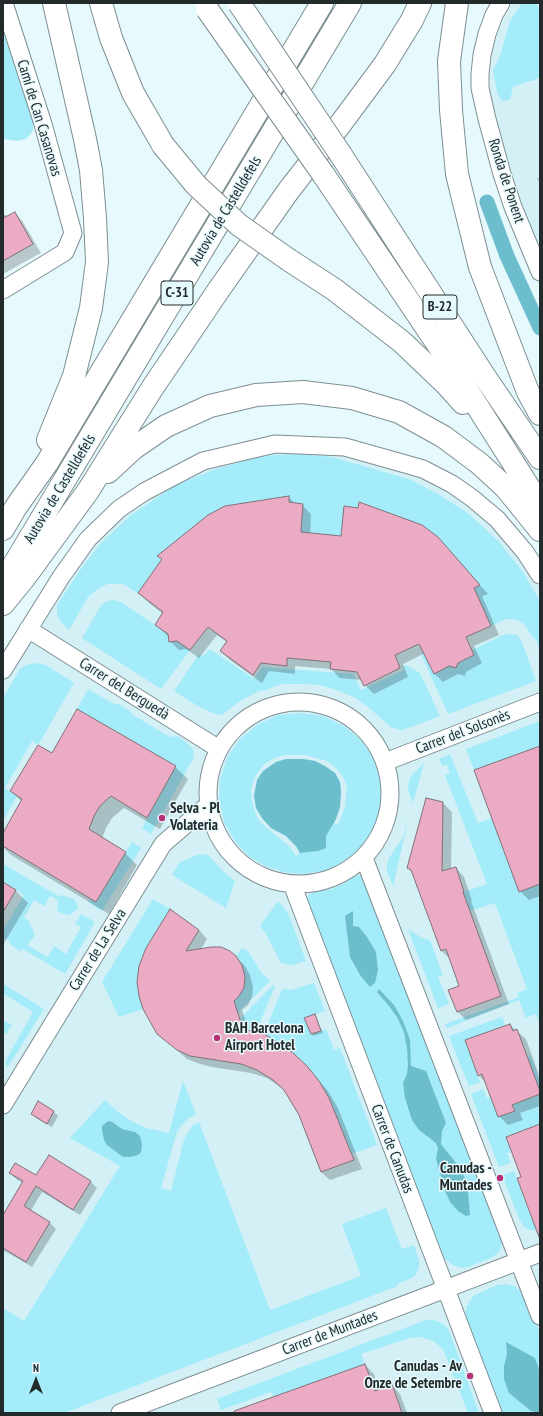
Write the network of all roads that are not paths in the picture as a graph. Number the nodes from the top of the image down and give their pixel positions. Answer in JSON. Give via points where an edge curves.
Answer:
{"nodes":[{"id":1,"x":4,"y":3,"type":"edge"},
{"id":2,"x":54,"y":3,"type":"edge"},
{"id":3,"x":101,"y":3,"type":"edge"},
{"id":4,"x":239,"y":3,"type":"edge"},
{"id":5,"x":322,"y":3,"type":"edge"},
{"id":6,"x":350,"y":3,"type":"edge"},
{"id":7,"x":420,"y":3,"type":"edge"},
{"id":8,"x":457,"y":3,"type":"edge"},
{"id":9,"x":501,"y":3,"type":"edge"},
{"id":10,"x":205,"y":6,"type":"edge"},
{"id":11,"x":540,"y":272,"type":"edge"},
{"id":12,"x":3,"y":290,"type":"edge"},
{"id":13,"x":540,"y":414,"type":"edge"},
{"id":14,"x":511,"y":458,"type":"junction"},
{"id":15,"x":540,"y":458,"type":"edge"},
{"id":16,"x":88,"y":491,"type":"junction"},
{"id":17,"x":540,"y":505,"type":"edge"},
{"id":18,"x":16,"y":507,"type":"junction"},
{"id":19,"x":3,"y":529,"type":"edge"},
{"id":20,"x":540,"y":530,"type":"edge"},
{"id":21,"x":540,"y":575,"type":"edge"},
{"id":22,"x":3,"y":583,"type":"edge"},
{"id":23,"x":3,"y":604,"type":"edge"},
{"id":24,"x":28,"y":628,"type":"junction"},
{"id":25,"x":3,"y":670,"type":"edge"},
{"id":26,"x":540,"y":702,"type":"edge"},
{"id":27,"x":219,"y":749,"type":"junction"},
{"id":28,"x":385,"y":762,"type":"junction"},
{"id":29,"x":207,"y":806,"type":"junction"},
{"id":30,"x":364,"y":858,"type":"junction"},
{"id":31,"x":292,"y":884,"type":"junction"},
{"id":32,"x":3,"y":1105,"type":"edge"},
{"id":33,"x":540,"y":1253,"type":"edge"},
{"id":34,"x":519,"y":1261,"type":"junction"},
{"id":35,"x":445,"y":1289,"type":"junction"},
{"id":36,"x":540,"y":1316,"type":"edge"},
{"id":37,"x":120,"y":1413,"type":"edge"},
{"id":38,"x":493,"y":1413,"type":"edge"}],
"edges":[{"from":1,"to":12,"type":"street","name":"Camí de Can Casanovas","via":[[43,124],[72,233],[65,252]]},
{"from":2,"to":18,"type":"highway","via":[[91,170],[97,262],[91,308],[74,376]]},
{"from":3,"to":14,"type":"highway","bridge":true,"via":[[111,38],[133,93],[163,145],[196,185],[239,225],[335,290],[402,342],[446,384]]},
{"from":4,"to":15,"type":"highway","number":"B-22","bridge":true},
{"from":5,"to":18,"type":"highway","name":"Autovia de Castelldefels","number":"C-31","via":[[47,463]]},
{"from":6,"to":22,"type":"highway","name":"Autovia de Castelldefels","number":"C-31"},
{"from":7,"to":16,"type":"highway","via":[[385,64],[289,190],[220,288],[153,387]]},
{"from":8,"to":13,"type":"highway","via":[[449,60],[457,174],[480,267],[528,392]]},
{"from":9,"to":11,"type":"street","name":"Ronda de Ponent","via":[[487,34],[482,55],[480,88],[506,186]]},
{"from":10,"to":14,"type":"highway","number":"B-22","bridge":true,"via":[[323,174]]},
{"from":14,"to":17,"type":"highway","number":"B-22"},
{"from":16,"to":20,"type":"highway","via":[[134,448],[173,423],[210,406],[256,395],[303,392],[352,398],[399,412],[444,437],[480,464],[506,488]]},
{"from":16,"to":23,"type":"highway"},
{"from":18,"to":19,"type":"highway","name":"Autovia de Castelldefels","number":"C-31"},
{"from":21,"to":24,"type":"street","via":[[525,552],[497,519],[452,484],[423,469],[345,447],[275,444],[203,461],[144,492],[119,509],[88,539]]},
{"from":24,"to":25,"type":"street"},
{"from":24,"to":27,"type":"street","name":"Carrer del Berguedà"},
{"from":26,"to":28,"type":"street","name":"Carrer del Solsonès"},
{"from":27,"to":28,"type":"street","via":[[235,728],[256,712],[280,704],[306,702],[332,708],[355,720],[373,739]]},
{"from":27,"to":29,"type":"street","via":[[211,767]]},
{"from":28,"to":30,"type":"street","via":[[391,787],[389,813],[380,837]]},
{"from":29,"to":31,"type":"street","via":[[215,830],[228,850],[246,867],[268,879]]},
{"from":29,"to":32,"type":"street","name":"Carrer de La Selva","via":[[163,844]]},
{"from":30,"to":31,"type":"street","via":[[343,873],[318,882]]},
{"from":30,"to":34,"type":"street"},
{"from":31,"to":35,"type":"street","name":"Carrer de Canudas"},
{"from":33,"to":34,"type":"street","name":"Carrer de Muntades"},
{"from":34,"to":35,"type":"street","name":"Carrer de Muntades"},
{"from":34,"to":36,"type":"street"},
{"from":35,"to":37,"type":"street","name":"Carrer de Muntades"},
{"from":35,"to":38,"type":"street","name":"Carrer de Canudas"}]}
